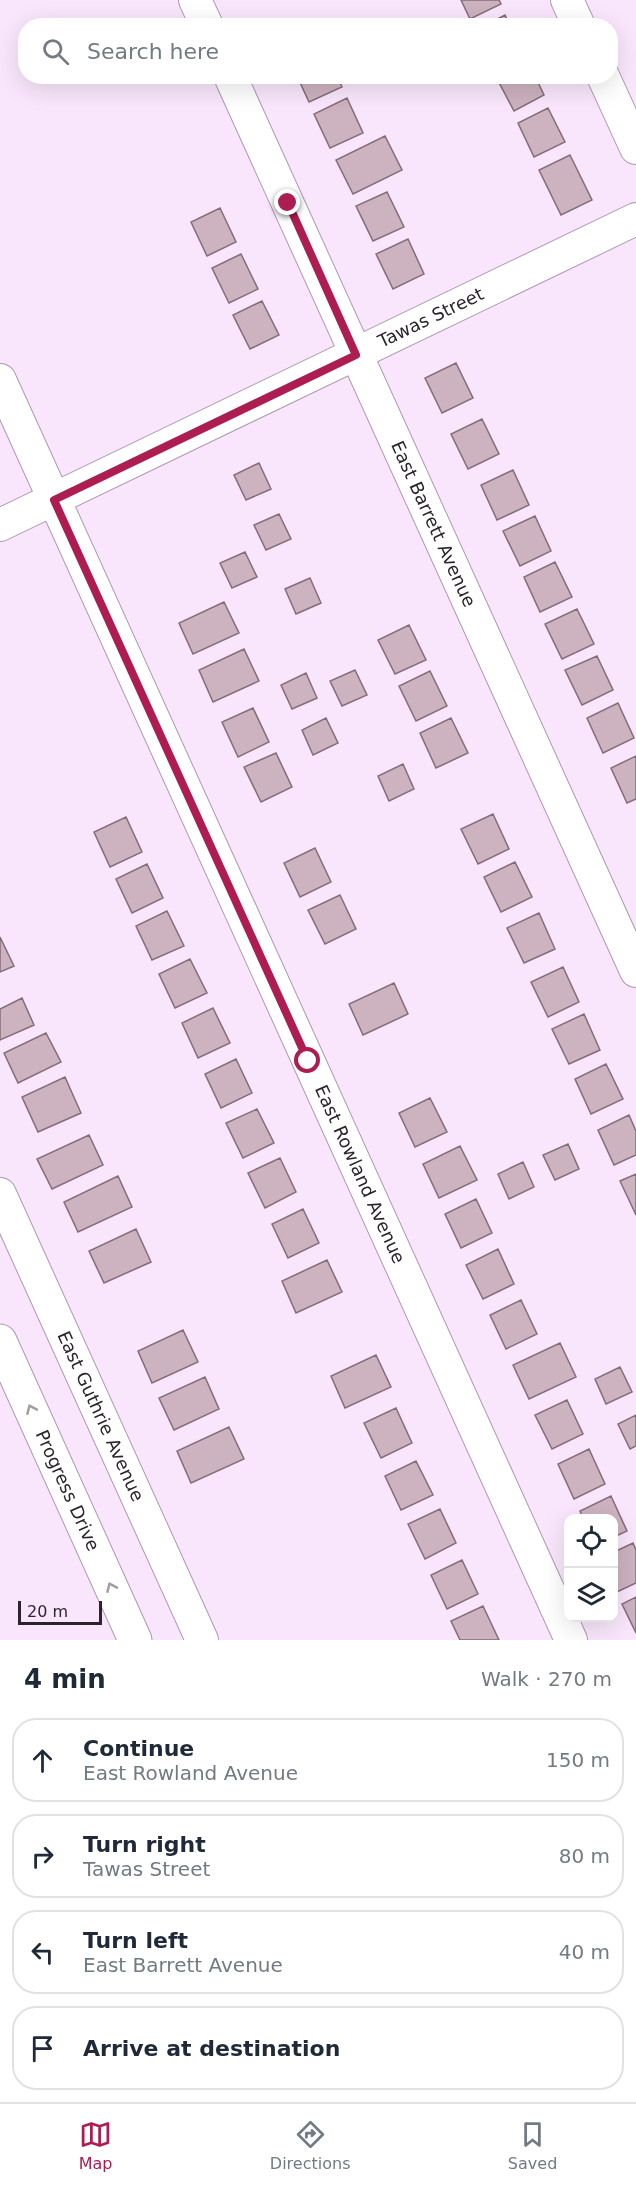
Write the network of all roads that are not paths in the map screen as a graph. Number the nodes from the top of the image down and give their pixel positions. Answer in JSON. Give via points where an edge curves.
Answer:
{"nodes":[{"id":1,"x":195,"y":0,"type":"edge"},
{"id":2,"x":567,"y":0,"type":"edge"},
{"id":3,"x":203,"y":18,"type":"edge"},
{"id":4,"x":575,"y":18,"type":"edge"},
{"id":5,"x":234,"y":84,"type":"edge"},
{"id":6,"x":607,"y":84,"type":"edge"},
{"id":7,"x":636,"y":148,"type":"edge"},
{"id":8,"x":636,"y":219,"type":"edge"},
{"id":9,"x":356,"y":355,"type":"junction"},
{"id":10,"x":0,"y":380,"type":"edge"},
{"id":11,"x":54,"y":500,"type":"junction"},
{"id":12,"x":0,"y":525,"type":"edge"},
{"id":13,"x":636,"y":971,"type":"edge"},
{"id":14,"x":0,"y":1194,"type":"edge"},
{"id":15,"x":0,"y":1341,"type":"edge"},
{"id":16,"x":135,"y":1640,"type":"edge"},
{"id":17,"x":202,"y":1640,"type":"edge"},
{"id":18,"x":571,"y":1640,"type":"edge"}],
"edges":[{"from":1,"to":3,"type":"street"},
{"from":2,"to":4,"type":"street"},
{"from":5,"to":9,"type":"street","name":"East Barrett Avenue"},
{"from":6,"to":7,"type":"street"},
{"from":8,"to":9,"type":"street","name":"Tawas Street"},
{"from":9,"to":11,"type":"street","name":"Tawas Street"},
{"from":9,"to":13,"type":"street","name":"East Barrett Avenue"},
{"from":10,"to":11,"type":"street","name":"East Rowland Avenue"},
{"from":11,"to":12,"type":"street","name":"Tawas Street"},
{"from":11,"to":18,"type":"street","name":"East Rowland Avenue"},
{"from":14,"to":17,"type":"street","name":"East Guthrie Avenue"},
{"from":16,"to":15,"type":"main road","name":"Progress Drive","one_way":true}]}
